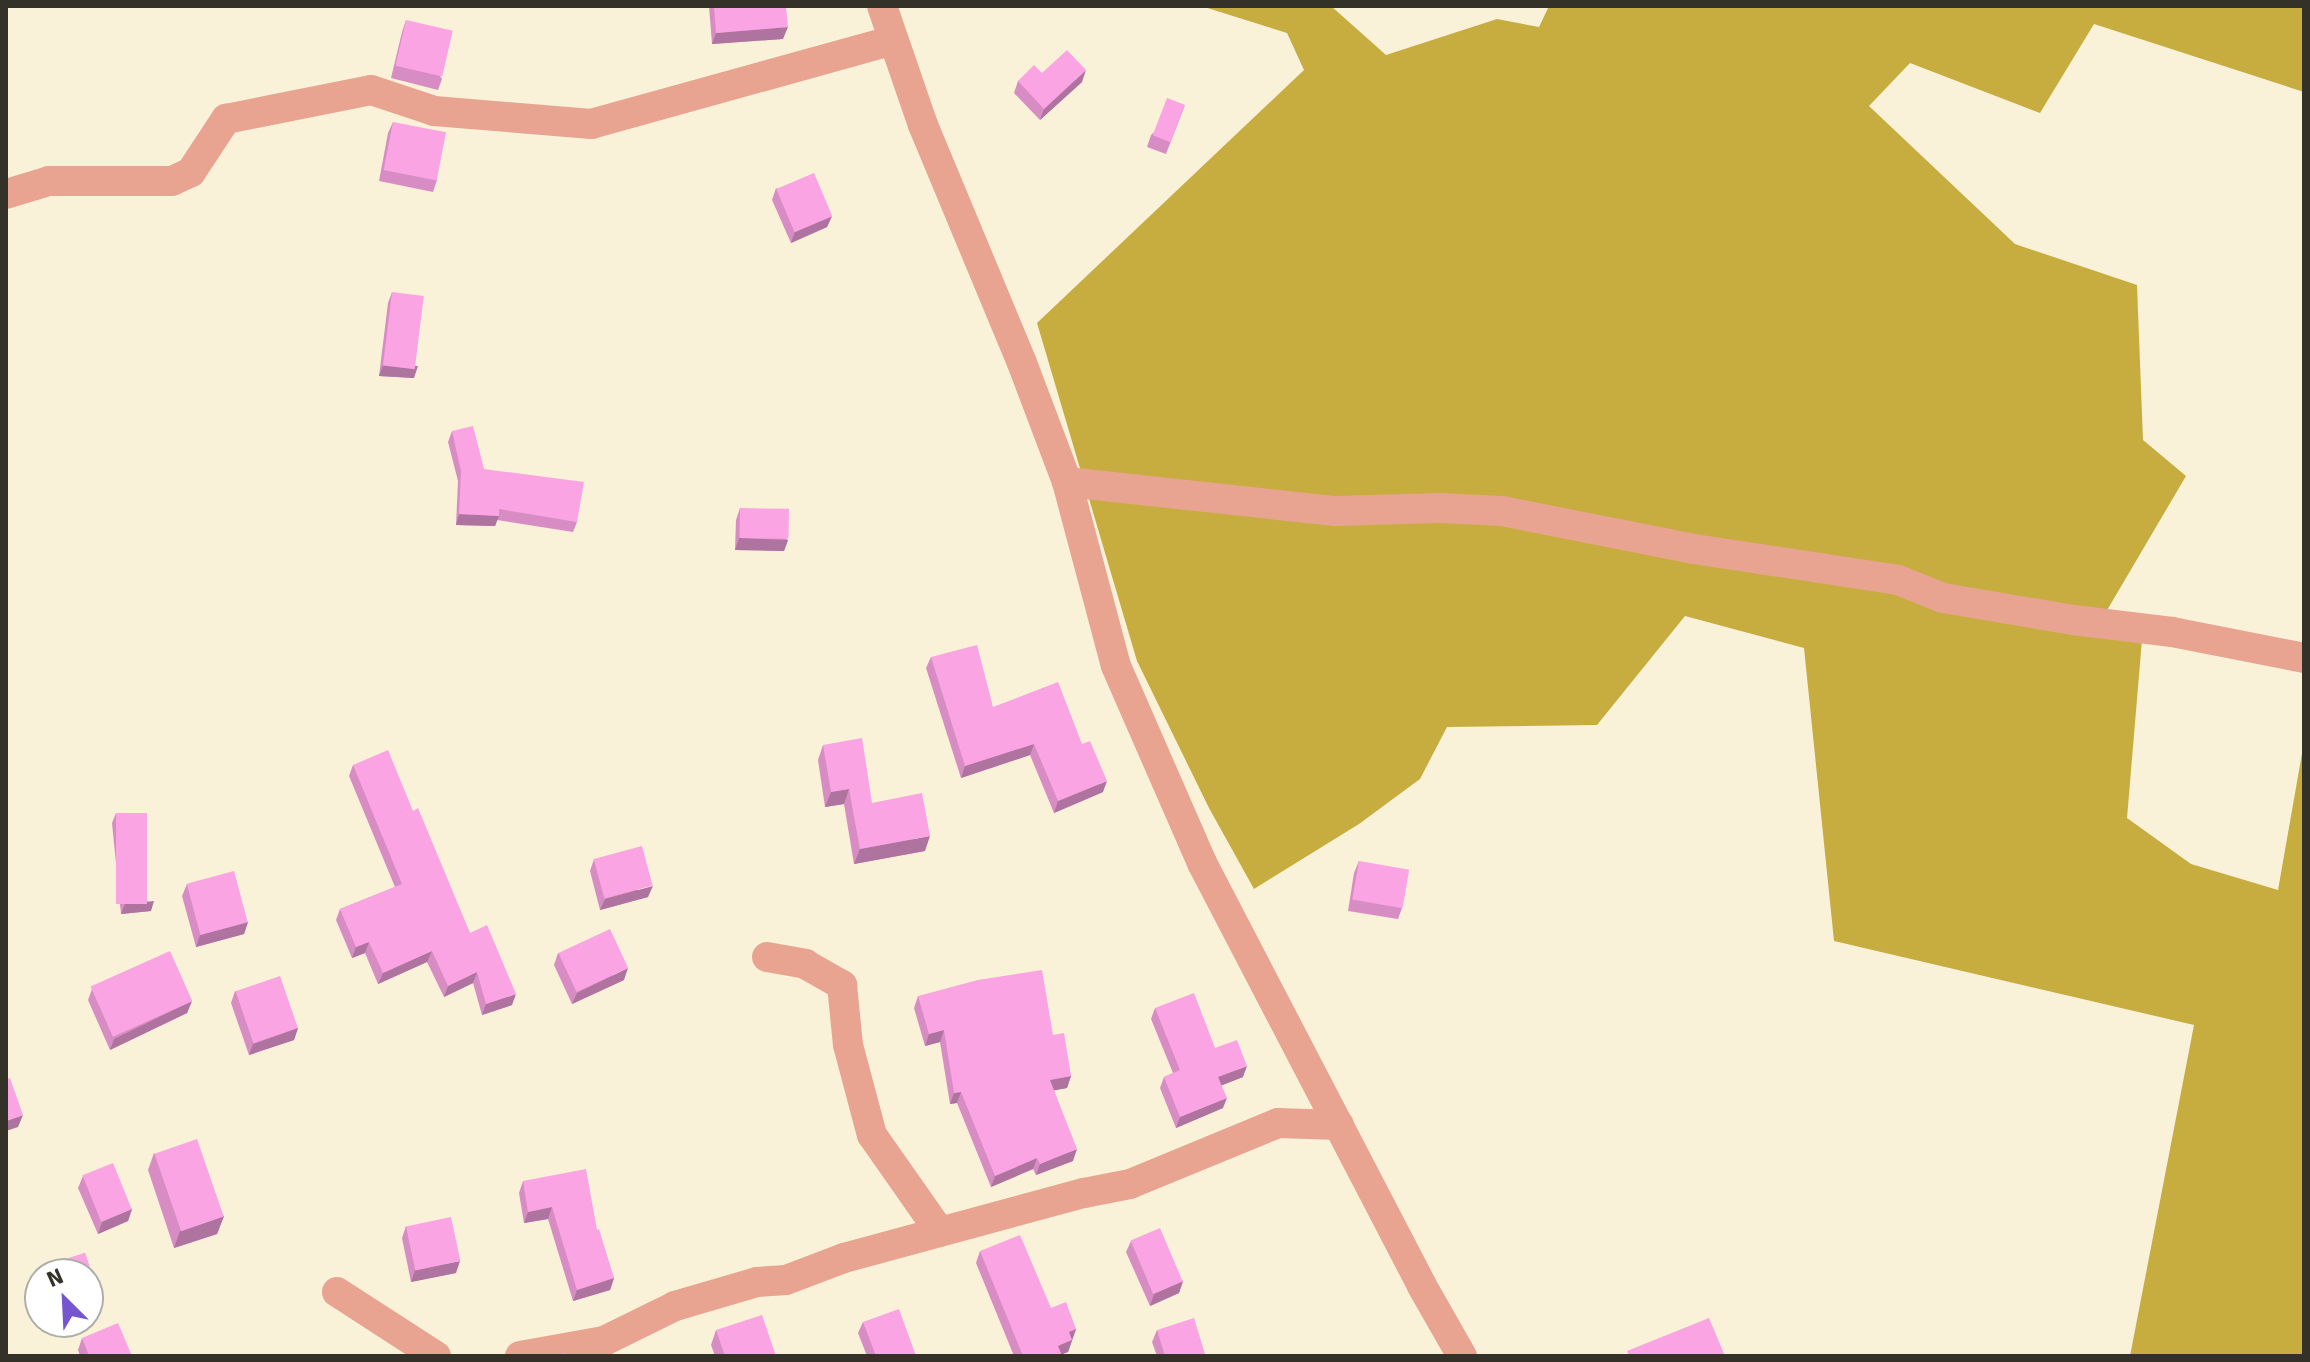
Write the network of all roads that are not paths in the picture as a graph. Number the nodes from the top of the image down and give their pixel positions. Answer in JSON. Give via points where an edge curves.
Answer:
{"nodes":[{"id":1,"x":882,"y":6,"type":"edge"},
{"id":2,"x":893,"y":40,"type":"junction"},
{"id":3,"x":6,"y":194,"type":"edge"},
{"id":4,"x":1067,"y":482,"type":"junction"},
{"id":5,"x":2304,"y":658,"type":"edge"},
{"id":6,"x":767,"y":957,"type":"dead end"},
{"id":7,"x":1312,"y":1076,"type":"junction"},
{"id":8,"x":1278,"y":1123,"type":"junction"},
{"id":9,"x":1339,"y":1125,"type":"junction"},
{"id":10,"x":940,"y":1232,"type":"junction"},
{"id":11,"x":337,"y":1292,"type":"dead end"},
{"id":12,"x":436,"y":1356,"type":"edge"},
{"id":13,"x":520,"y":1356,"type":"edge"},
{"id":14,"x":1462,"y":1356,"type":"edge"}],
"edges":[{"from":1,"to":2,"type":"street"},
{"from":2,"to":3,"type":"street","via":[[591,124],[434,111],[371,90],[226,119],[191,172],[172,181],[49,181]]},
{"from":2,"to":4,"type":"street"},
{"from":4,"to":5,"type":"street","via":[[1335,511],[1502,511],[1694,549],[1898,580],[1943,598],[2172,632]]},
{"from":4,"to":7,"type":"street","via":[[1116,666],[1202,863]]},
{"from":6,"to":10,"type":"street","via":[[805,964],[842,985],[848,1045],[872,1135]]},
{"from":7,"to":8,"type":"street"},
{"from":7,"to":9,"type":"street"},
{"from":8,"to":9,"type":"street"},
{"from":8,"to":10,"type":"street","via":[[1130,1184]]},
{"from":9,"to":14,"type":"street"},
{"from":10,"to":13,"type":"street","via":[[786,1280],[757,1282],[675,1306],[604,1341]]},
{"from":11,"to":12,"type":"street"}]}
